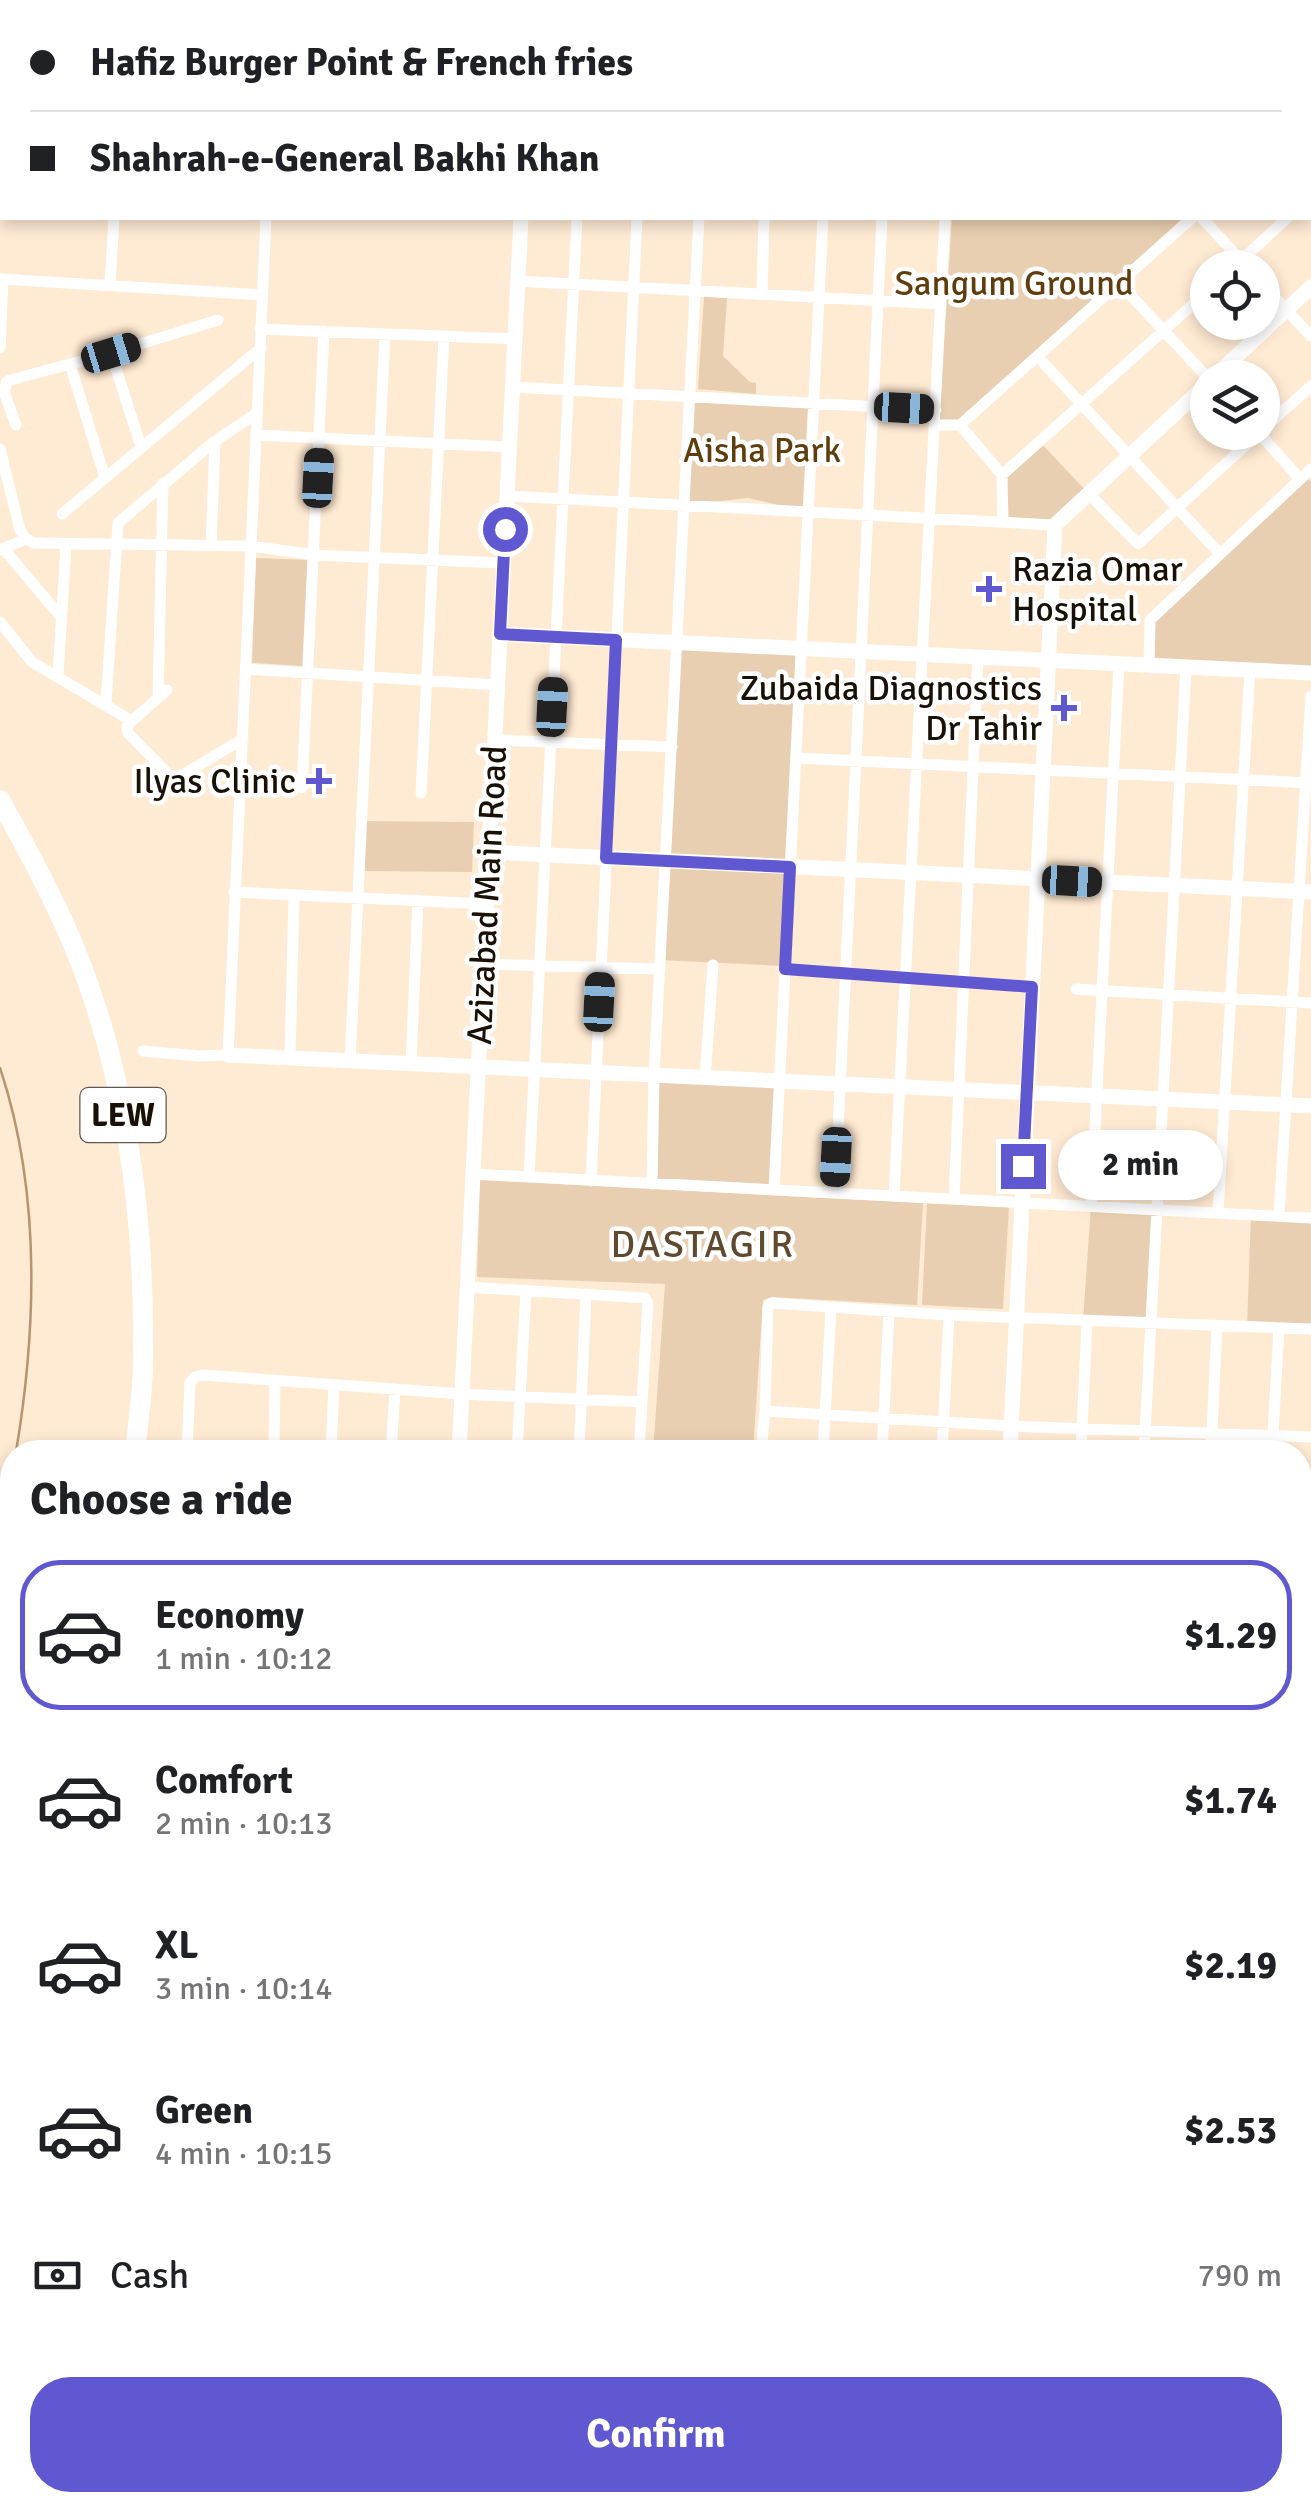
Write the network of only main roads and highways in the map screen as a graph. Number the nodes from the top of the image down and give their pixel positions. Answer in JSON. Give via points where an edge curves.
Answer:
{"nodes":[{"id":1,"x":0,"y":800,"type":"edge"},
{"id":2,"x":136,"y":1440,"type":"edge"}],
"edges":[{"from":1,"to":2,"type":"highway","number":"LEW","via":[[82,965],[118,1084],[140,1232],[143,1364]]}]}
